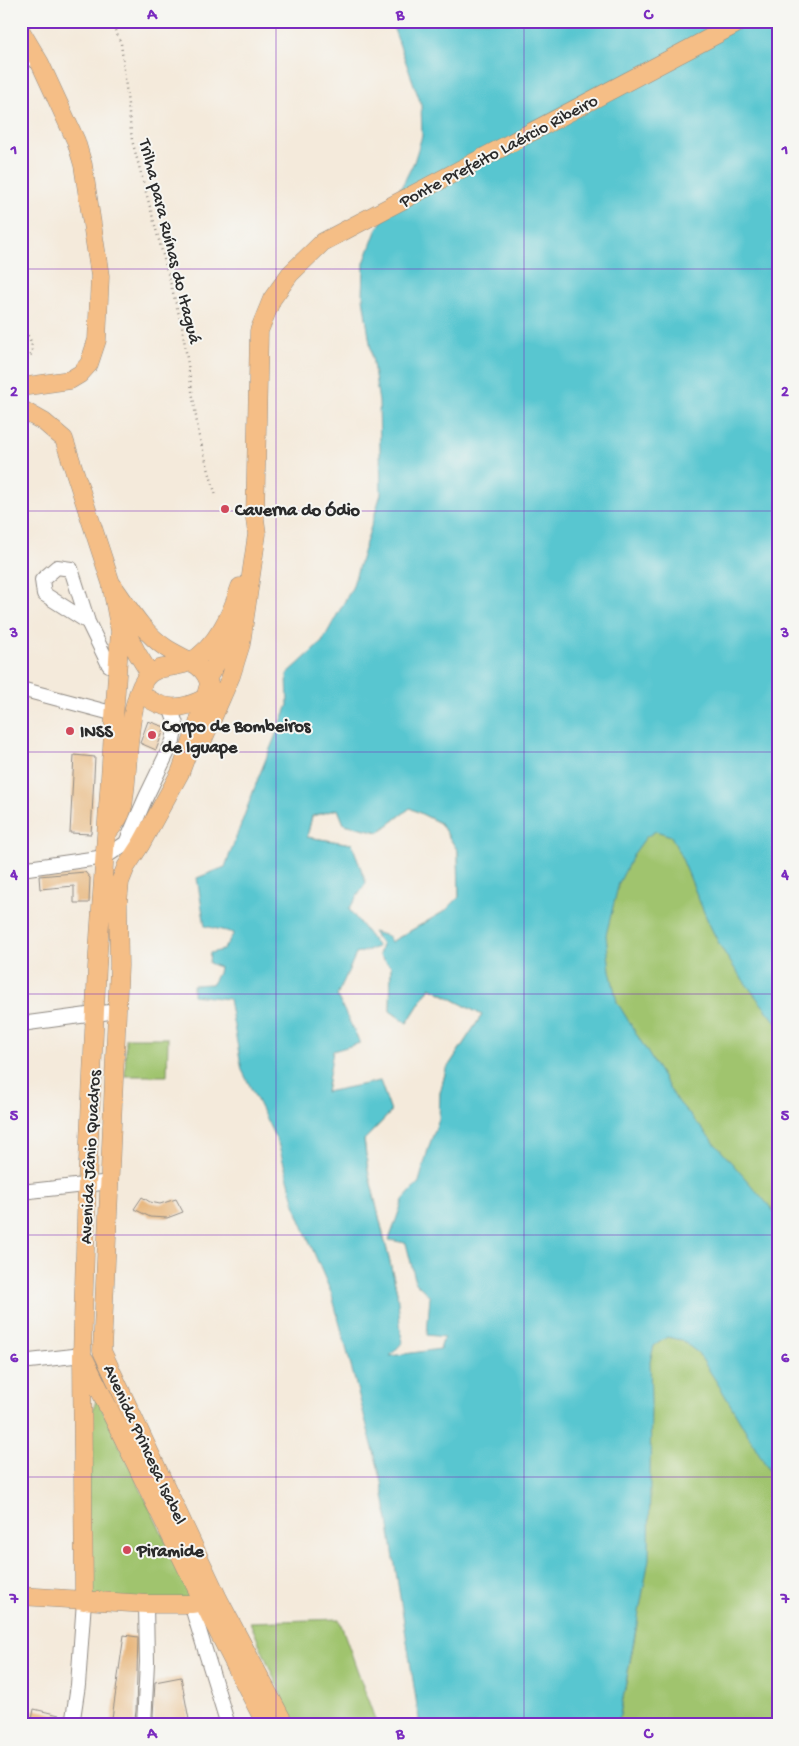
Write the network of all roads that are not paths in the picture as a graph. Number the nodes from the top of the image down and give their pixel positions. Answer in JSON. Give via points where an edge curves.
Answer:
{"nodes":[{"id":1,"x":742,"y":21,"type":"edge"},
{"id":2,"x":21,"y":32,"type":"edge"},
{"id":3,"x":21,"y":54,"type":"edge"},
{"id":4,"x":40,"y":64,"type":"junction"},
{"id":5,"x":21,"y":387,"type":"edge"},
{"id":6,"x":21,"y":409,"type":"edge"},
{"id":7,"x":257,"y":534,"type":"junction"},
{"id":8,"x":111,"y":583,"type":"junction"},
{"id":9,"x":115,"y":607,"type":"junction"},
{"id":10,"x":245,"y":613,"type":"junction"},
{"id":11,"x":88,"y":622,"type":"dead end"},
{"id":12,"x":166,"y":648,"type":"junction"},
{"id":13,"x":137,"y":653,"type":"junction"},
{"id":14,"x":190,"y":662,"type":"junction"},
{"id":15,"x":118,"y":668,"type":"junction"},
{"id":16,"x":208,"y":677,"type":"junction"},
{"id":17,"x":146,"y":680,"type":"junction"},
{"id":18,"x":21,"y":689,"type":"edge"},
{"id":19,"x":205,"y":698,"type":"junction"},
{"id":20,"x":170,"y":707,"type":"junction"},
{"id":21,"x":133,"y":711,"type":"junction"},
{"id":22,"x":115,"y":714,"type":"junction"},
{"id":23,"x":180,"y":773,"type":"junction"},
{"id":24,"x":146,"y":818,"type":"junction"},
{"id":25,"x":107,"y":835,"type":"junction"},
{"id":26,"x":105,"y":858,"type":"junction"},
{"id":27,"x":21,"y":869,"type":"edge"},
{"id":28,"x":119,"y":966,"type":"junction"},
{"id":29,"x":97,"y":967,"type":"junction"},
{"id":30,"x":117,"y":1011,"type":"junction"},
{"id":31,"x":96,"y":1013,"type":"junction"},
{"id":32,"x":21,"y":1024,"type":"edge"},
{"id":33,"x":111,"y":1182,"type":"junction"},
{"id":34,"x":87,"y":1183,"type":"junction"},
{"id":35,"x":21,"y":1192,"type":"edge"},
{"id":36,"x":102,"y":1351,"type":"junction"},
{"id":37,"x":82,"y":1355,"type":"junction"},
{"id":38,"x":21,"y":1362,"type":"edge"},
{"id":39,"x":21,"y":1596,"type":"edge"},
{"id":40,"x":84,"y":1601,"type":"junction"},
{"id":41,"x":205,"y":1602,"type":"junction"},
{"id":42,"x":146,"y":1604,"type":"junction"},
{"id":43,"x":72,"y":1725,"type":"edge"},
{"id":44,"x":144,"y":1725,"type":"edge"},
{"id":45,"x":228,"y":1725,"type":"edge"},
{"id":46,"x":266,"y":1725,"type":"edge"},
{"id":47,"x":285,"y":1725,"type":"edge"}],
"edges":[{"from":1,"to":7,"type":"main road","name":"Ponte Prefeito Laércio Ribeiro","via":[[323,242],[290,274],[272,299],[259,331]]},
{"from":2,"to":4,"type":"main road"},
{"from":3,"to":4,"type":"street"},
{"from":4,"to":5,"type":"main road","via":[[66,117],[83,165],[100,276],[97,340],[89,364],[80,374],[58,383]]},
{"from":6,"to":8,"type":"main road","via":[[64,439]]},
{"from":7,"to":10,"type":"main road"},
{"from":7,"to":14,"type":"main road","via":[[233,609],[222,629]]},
{"from":8,"to":9,"type":"main road"},
{"from":8,"to":12,"type":"main road","via":[[146,631]]},
{"from":9,"to":13,"type":"main road"},
{"from":9,"to":15,"type":"main road","name":"Avenida Jânio Quadros","via":[[120,632]]},
{"from":10,"to":16,"type":"main road","via":[[236,634]]},
{"from":10,"to":23,"type":"main road","via":[[241,644],[231,676],[204,739]]},
{"from":11,"to":15,"type":"street","via":[[109,665]]},
{"from":12,"to":13,"type":"main road"},
{"from":12,"to":14,"type":"main road"},
{"from":13,"to":15,"type":"main road"},
{"from":13,"to":17,"type":"main road"},
{"from":13,"to":21,"type":"main road"},
{"from":14,"to":16,"type":"main road","via":[[202,668]]},
{"from":14,"to":17,"type":"main road","via":[[166,666]]},
{"from":15,"to":22,"type":"main road","name":"Avenida Jânio Quadros"},
{"from":16,"to":19,"type":"main road"},
{"from":17,"to":20,"type":"main road","via":[[142,694],[153,703]]},
{"from":17,"to":21,"type":"main road"},
{"from":18,"to":22,"type":"street"},
{"from":19,"to":20,"type":"main road","via":[[191,706]]},
{"from":19,"to":23,"type":"main road"},
{"from":20,"to":24,"type":"street","via":[[176,724],[173,741]]},
{"from":21,"to":25,"type":"main road","via":[[122,811]]},
{"from":22,"to":25,"type":"main road","name":"Avenida Jânio Quadros"},
{"from":23,"to":24,"type":"main road","name":"Avenida Jânio Quadros"},
{"from":24,"to":26,"type":"street","via":[[126,843]]},
{"from":24,"to":28,"type":"main road","name":"Avenida Jânio Quadros","via":[[141,844],[120,882]]},
{"from":25,"to":26,"type":"main road","name":"Avenida Jânio Quadros"},
{"from":26,"to":27,"type":"street"},
{"from":26,"to":29,"type":"main road","name":"Avenida Jânio Quadros"},
{"from":28,"to":29,"type":"main road"},
{"from":28,"to":30,"type":"main road","name":"Avenida Jânio Quadros"},
{"from":29,"to":31,"type":"main road","name":"Avenida Jânio Quadros"},
{"from":30,"to":31,"type":"street"},
{"from":30,"to":33,"type":"main road","name":"Avenida Jânio Quadros"},
{"from":31,"to":32,"type":"street"},
{"from":31,"to":34,"type":"main road","name":"Avenida Jânio Quadros"},
{"from":33,"to":34,"type":"street"},
{"from":33,"to":36,"type":"main road","name":"Avenida Jânio Quadros"},
{"from":34,"to":35,"type":"street"},
{"from":34,"to":37,"type":"main road","name":"Avenida Jânio Quadros"},
{"from":36,"to":37,"type":"main road"},
{"from":36,"to":41,"type":"main road","name":"Avenida Princesa Isabel"},
{"from":37,"to":38,"type":"street"},
{"from":37,"to":40,"type":"main road","name":"Avenida Jânio Quadros"},
{"from":37,"to":41,"type":"main road","name":"Avenida Princesa Isabel"},
{"from":39,"to":40,"type":"main road"},
{"from":40,"to":42,"type":"main road"},
{"from":40,"to":43,"type":"street"},
{"from":41,"to":42,"type":"main road"},
{"from":41,"to":45,"type":"street"},
{"from":41,"to":46,"type":"main road","name":"Avenida Princesa Isabel"},
{"from":41,"to":47,"type":"main road","name":"Avenida Princesa Isabel"},
{"from":42,"to":44,"type":"street"}]}
